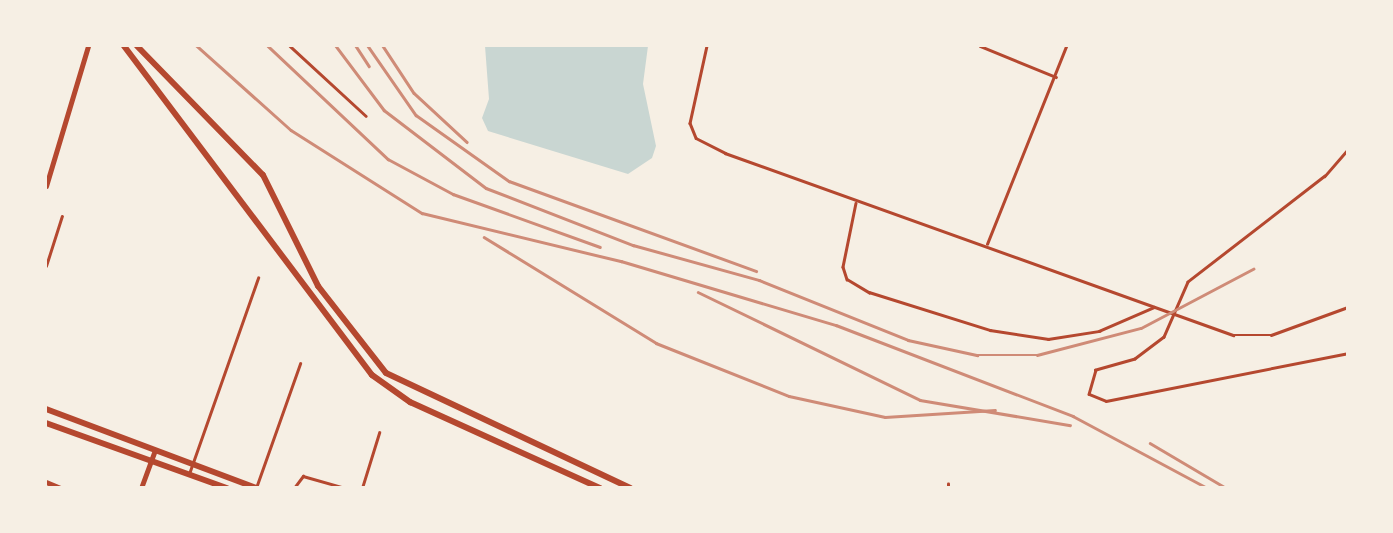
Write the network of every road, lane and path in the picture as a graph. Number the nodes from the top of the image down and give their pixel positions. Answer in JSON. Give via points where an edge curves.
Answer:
{"nodes":[{"id":1,"x":88,"y":46,"type":"edge"},
{"id":2,"x":124,"y":46,"type":"edge"},
{"id":3,"x":137,"y":46,"type":"edge"},
{"id":4,"x":290,"y":46,"type":"edge"},
{"id":5,"x":707,"y":46,"type":"edge"},
{"id":6,"x":980,"y":46,"type":"edge"},
{"id":7,"x":1066,"y":46,"type":"edge"},
{"id":8,"x":1056,"y":77,"type":"junction"},
{"id":9,"x":366,"y":116,"type":"dead end"},
{"id":10,"x":1348,"y":150,"type":"edge"},
{"id":11,"x":46,"y":186,"type":"edge"},
{"id":12,"x":856,"y":203,"type":"junction"},
{"id":13,"x":62,"y":216,"type":"dead end"},
{"id":14,"x":987,"y":244,"type":"junction"},
{"id":15,"x":46,"y":266,"type":"edge"},
{"id":16,"x":258,"y":278,"type":"dead end"},
{"id":17,"x":1154,"y":307,"type":"junction"},
{"id":18,"x":1348,"y":307,"type":"edge"},
{"id":19,"x":1173,"y":318,"type":"junction"},
{"id":20,"x":1348,"y":353,"type":"edge"},
{"id":21,"x":300,"y":364,"type":"dead end"},
{"id":22,"x":414,"y":388,"type":"junction"},
{"id":23,"x":410,"y":402,"type":"junction"},
{"id":24,"x":46,"y":409,"type":"edge"},
{"id":25,"x":46,"y":423,"type":"edge"},
{"id":26,"x":379,"y":433,"type":"dead end"},
{"id":27,"x":155,"y":450,"type":"junction"},
{"id":28,"x":152,"y":461,"type":"junction"},
{"id":29,"x":193,"y":464,"type":"junction"},
{"id":30,"x":189,"y":474,"type":"junction"},
{"id":31,"x":46,"y":482,"type":"edge"},
{"id":32,"x":60,"y":488,"type":"edge"},
{"id":33,"x":141,"y":488,"type":"edge"},
{"id":34,"x":227,"y":488,"type":"edge"},
{"id":35,"x":256,"y":488,"type":"edge"},
{"id":36,"x":294,"y":488,"type":"edge"},
{"id":37,"x":345,"y":488,"type":"edge"},
{"id":38,"x":362,"y":488,"type":"edge"},
{"id":39,"x":600,"y":488,"type":"edge"},
{"id":40,"x":630,"y":488,"type":"edge"}],
"edges":[{"from":1,"to":11,"type":"street"},
{"from":2,"to":23,"type":"street","via":[[365,368]]},
{"from":3,"to":22,"type":"street","via":[[263,175],[325,295],[386,373]]},
{"from":4,"to":9,"type":"lane"},
{"from":5,"to":12,"type":"lane","via":[[690,123],[696,138]]},
{"from":6,"to":8,"type":"lane"},
{"from":7,"to":8,"type":"lane"},
{"from":8,"to":14,"type":"lane"},
{"from":10,"to":19,"type":"lane","via":[[1325,176],[1188,282]]},
{"from":12,"to":14,"type":"lane"},
{"from":12,"to":17,"type":"lane","via":[[843,267],[847,279],[869,292],[990,330],[1048,339],[1098,331]]},
{"from":13,"to":15,"type":"lane"},
{"from":14,"to":17,"type":"lane"},
{"from":16,"to":29,"type":"lane"},
{"from":17,"to":19,"type":"lane"},
{"from":18,"to":19,"type":"lane","via":[[1259,338]]},
{"from":19,"to":20,"type":"lane","via":[[1148,351],[1096,370],[1088,384],[1093,400]]},
{"from":21,"to":35,"type":"lane"},
{"from":22,"to":23,"type":"street"},
{"from":22,"to":40,"type":"street"},
{"from":23,"to":39,"type":"street"},
{"from":24,"to":27,"type":"street"},
{"from":25,"to":28,"type":"street"},
{"from":26,"to":38,"type":"lane"},
{"from":27,"to":28,"type":"street"},
{"from":27,"to":29,"type":"street"},
{"from":28,"to":30,"type":"street"},
{"from":28,"to":33,"type":"street"},
{"from":29,"to":30,"type":"lane"},
{"from":29,"to":35,"type":"street"},
{"from":30,"to":34,"type":"street"},
{"from":31,"to":32,"type":"street"},
{"from":36,"to":37,"type":"lane","via":[[303,476]]}]}
